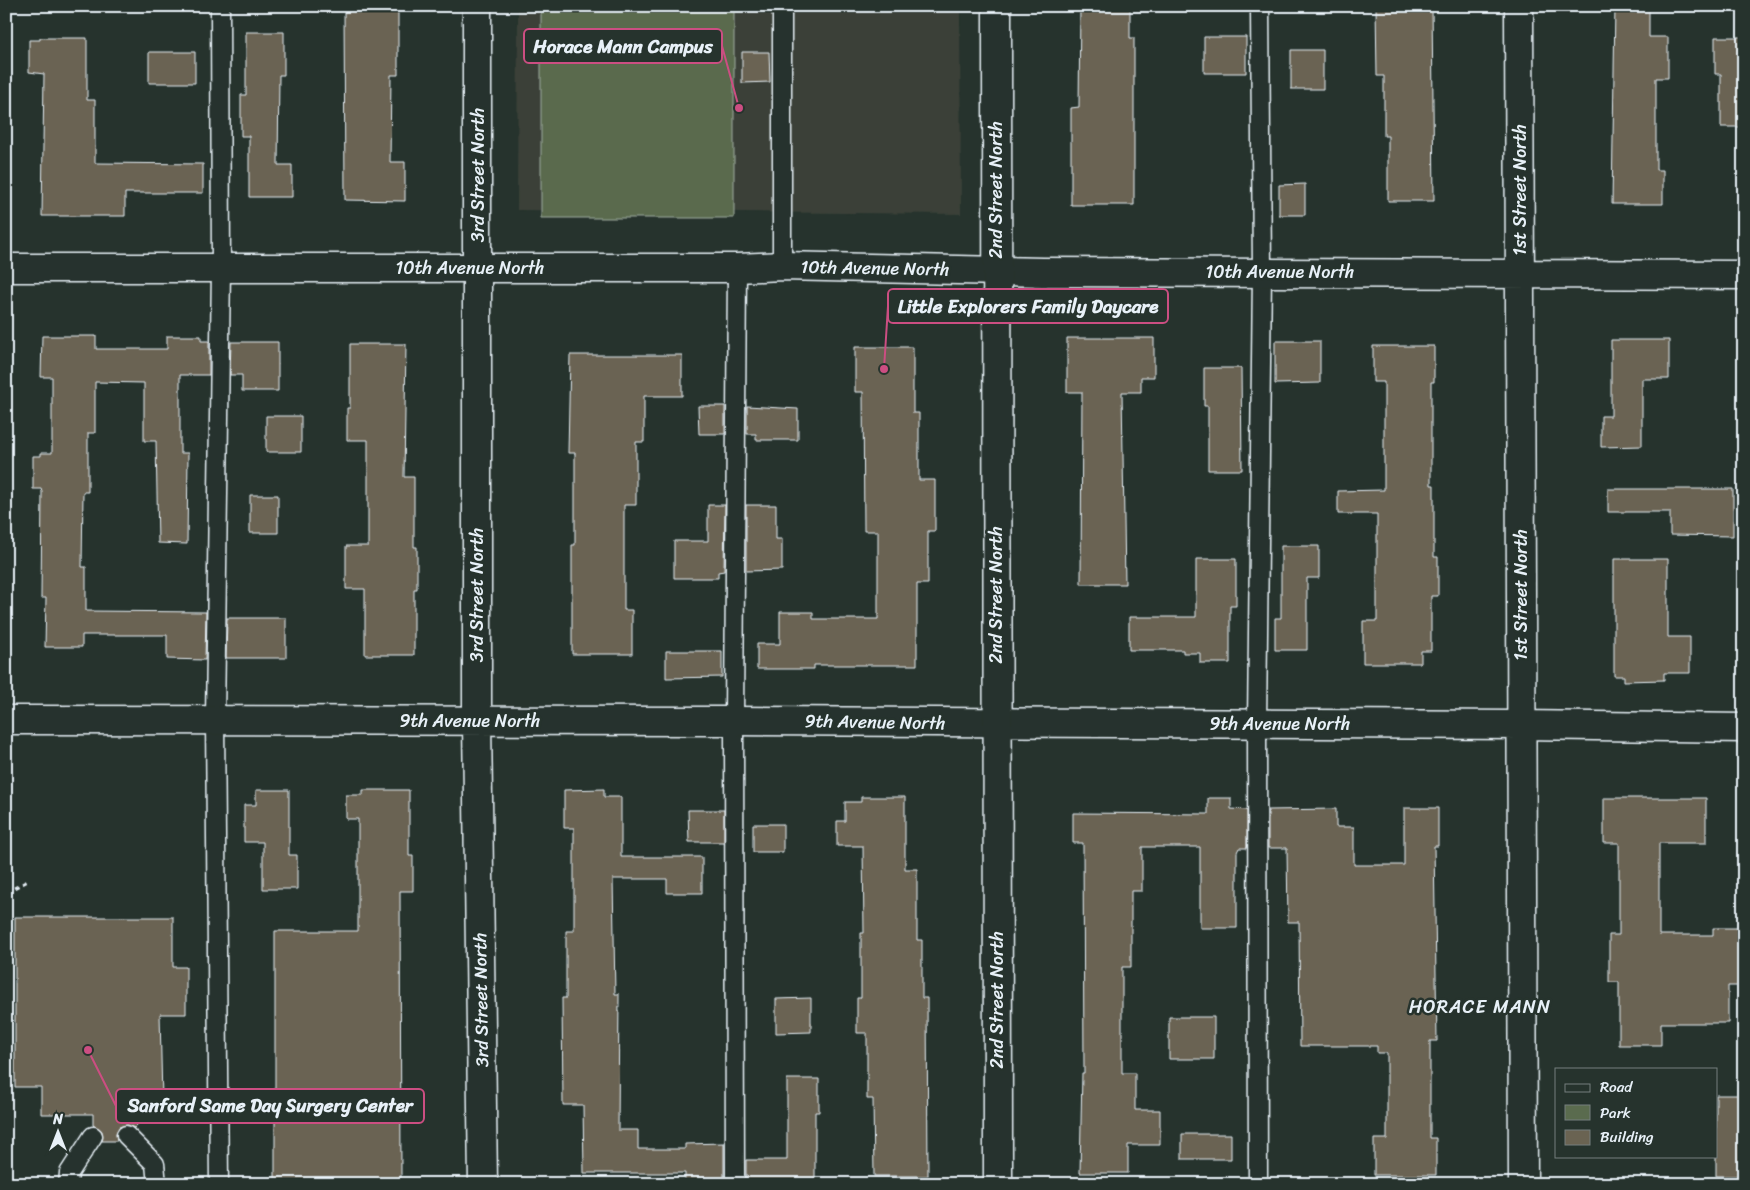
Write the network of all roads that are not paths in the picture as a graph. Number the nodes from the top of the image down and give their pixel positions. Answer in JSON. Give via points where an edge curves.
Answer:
{"nodes":[{"id":1,"x":220,"y":6,"type":"edge"},
{"id":2,"x":478,"y":6,"type":"edge"},
{"id":3,"x":782,"y":6,"type":"edge"},
{"id":4,"x":997,"y":6,"type":"edge"},
{"id":5,"x":1260,"y":6,"type":"edge"},
{"id":6,"x":1519,"y":6,"type":"edge"},
{"id":7,"x":782,"y":266,"type":"junction"},
{"id":8,"x":221,"y":267,"type":"junction"},
{"id":9,"x":6,"y":268,"type":"edge"},
{"id":10,"x":478,"y":268,"type":"junction"},
{"id":11,"x":737,"y":268,"type":"junction"},
{"id":12,"x":996,"y":271,"type":"junction"},
{"id":13,"x":1262,"y":272,"type":"junction"},
{"id":14,"x":1520,"y":273,"type":"junction"},
{"id":15,"x":1744,"y":275,"type":"edge"},
{"id":16,"x":6,"y":720,"type":"edge"},
{"id":17,"x":215,"y":720,"type":"junction"},
{"id":18,"x":734,"y":720,"type":"junction"},
{"id":19,"x":477,"y":721,"type":"junction"},
{"id":20,"x":996,"y":723,"type":"junction"},
{"id":21,"x":1257,"y":724,"type":"junction"},
{"id":22,"x":1522,"y":724,"type":"junction"},
{"id":23,"x":1744,"y":728,"type":"edge"},
{"id":24,"x":126,"y":1135,"type":"dead end"},
{"id":25,"x":93,"y":1136,"type":"dead end"},
{"id":26,"x":68,"y":1184,"type":"edge"},
{"id":27,"x":157,"y":1184,"type":"edge"},
{"id":28,"x":219,"y":1184,"type":"edge"},
{"id":29,"x":483,"y":1184,"type":"edge"},
{"id":30,"x":735,"y":1184,"type":"edge"},
{"id":31,"x":998,"y":1184,"type":"edge"},
{"id":32,"x":1258,"y":1184,"type":"edge"},
{"id":33,"x":1523,"y":1184,"type":"edge"}],
"edges":[{"from":1,"to":8,"type":"lane"},
{"from":2,"to":10,"type":"street","name":"3rd Street North"},
{"from":3,"to":7,"type":"lane"},
{"from":4,"to":12,"type":"street","name":"2nd Street North"},
{"from":5,"to":13,"type":"lane"},
{"from":6,"to":14,"type":"street","name":"1st Street North"},
{"from":7,"to":11,"type":"street","name":"10th Avenue North"},
{"from":7,"to":12,"type":"street","name":"10th Avenue North"},
{"from":8,"to":9,"type":"street","name":"10th Avenue North"},
{"from":8,"to":10,"type":"street","name":"10th Avenue North"},
{"from":8,"to":17,"type":"lane"},
{"from":10,"to":11,"type":"street","name":"10th Avenue North"},
{"from":10,"to":19,"type":"street","name":"3rd Street North"},
{"from":11,"to":18,"type":"lane"},
{"from":12,"to":13,"type":"street","name":"10th Avenue North"},
{"from":12,"to":20,"type":"street","name":"2nd Street North"},
{"from":13,"to":14,"type":"street","name":"10th Avenue North"},
{"from":13,"to":21,"type":"lane"},
{"from":14,"to":15,"type":"street","name":"10th Avenue North"},
{"from":14,"to":22,"type":"street","name":"1st Street North"},
{"from":16,"to":17,"type":"street","name":"9th Avenue North"},
{"from":17,"to":19,"type":"street","name":"9th Avenue North"},
{"from":17,"to":28,"type":"lane"},
{"from":18,"to":19,"type":"street","name":"9th Avenue North"},
{"from":18,"to":20,"type":"street","name":"9th Avenue North"},
{"from":18,"to":30,"type":"lane"},
{"from":19,"to":29,"type":"street","name":"3rd Street North"},
{"from":20,"to":21,"type":"street","name":"9th Avenue North"},
{"from":20,"to":31,"type":"street","name":"2nd Street North"},
{"from":21,"to":22,"type":"street","name":"9th Avenue North"},
{"from":21,"to":32,"type":"lane"},
{"from":22,"to":23,"type":"street","name":"9th Avenue North"},
{"from":22,"to":33,"type":"street","name":"1st Street North"},
{"from":24,"to":27,"type":"lane","via":[[155,1164]]},
{"from":25,"to":26,"type":"lane","via":[[69,1173]]}]}
